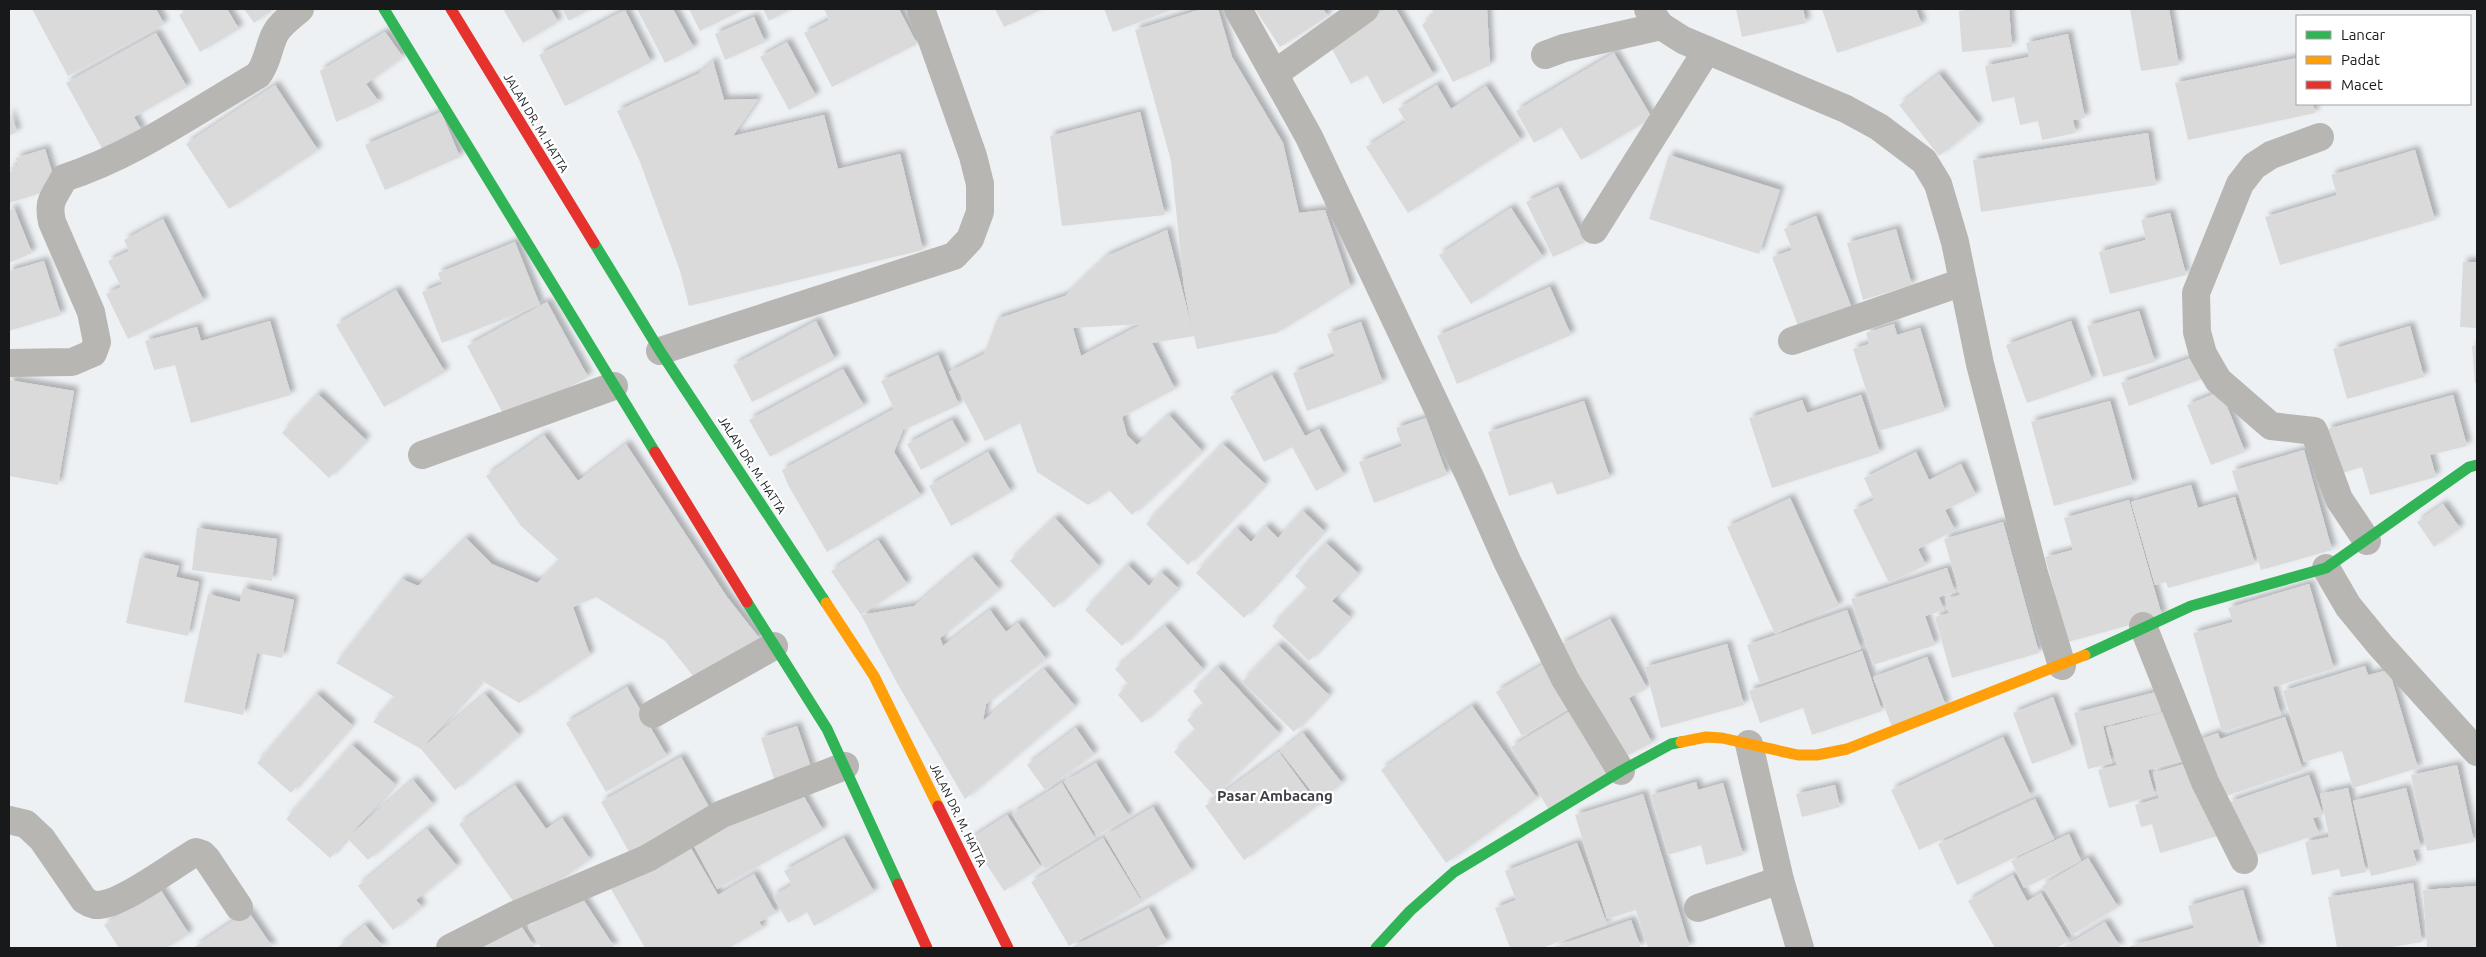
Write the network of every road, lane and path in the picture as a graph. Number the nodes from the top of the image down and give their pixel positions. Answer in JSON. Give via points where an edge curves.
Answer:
{"nodes":[{"id":1,"x":300,"y":9,"type":"edge"},
{"id":2,"x":384,"y":9,"type":"edge"},
{"id":3,"x":451,"y":9,"type":"edge"},
{"id":4,"x":921,"y":9,"type":"edge"},
{"id":5,"x":1238,"y":9,"type":"edge"},
{"id":6,"x":1365,"y":9,"type":"edge"},
{"id":7,"x":1654,"y":18,"type":"edge"},
{"id":8,"x":1707,"y":50,"type":"junction"},
{"id":9,"x":1546,"y":55,"type":"dead end"},
{"id":10,"x":1274,"y":74,"type":"junction"},
{"id":11,"x":2320,"y":137,"type":"dead end"},
{"id":12,"x":1594,"y":230,"type":"dead end"},
{"id":13,"x":1963,"y":282,"type":"junction"},
{"id":14,"x":1792,"y":341,"type":"dead end"},
{"id":15,"x":660,"y":351,"type":"junction"},
{"id":16,"x":9,"y":363,"type":"edge"},
{"id":17,"x":614,"y":386,"type":"junction"},
{"id":18,"x":422,"y":455,"type":"dead end"},
{"id":19,"x":2477,"y":465,"type":"edge"},
{"id":20,"x":2367,"y":541,"type":"junction"},
{"id":21,"x":2326,"y":568,"type":"junction"},
{"id":22,"x":2143,"y":626,"type":"junction"},
{"id":23,"x":774,"y":646,"type":"junction"},
{"id":24,"x":2062,"y":666,"type":"junction"},
{"id":25,"x":653,"y":714,"type":"dead end"},
{"id":26,"x":1749,"y":744,"type":"junction"},
{"id":27,"x":2477,"y":752,"type":"edge"},
{"id":28,"x":845,"y":766,"type":"junction"},
{"id":29,"x":1621,"y":771,"type":"junction"},
{"id":30,"x":9,"y":820,"type":"edge"},
{"id":31,"x":2244,"y":860,"type":"dead end"},
{"id":32,"x":1780,"y":880,"type":"junction"},
{"id":33,"x":239,"y":907,"type":"dead end"},
{"id":34,"x":1698,"y":908,"type":"dead end"},
{"id":35,"x":450,"y":948,"type":"edge"},
{"id":36,"x":927,"y":948,"type":"edge"},
{"id":37,"x":1008,"y":948,"type":"edge"},
{"id":38,"x":1376,"y":948,"type":"edge"},
{"id":39,"x":1800,"y":948,"type":"edge"}],
"edges":[{"from":1,"to":16,"type":"street","via":[[276,33],[264,68],[258,75],[118,156],[88,171],[64,178],[50,202],[50,216],[92,312],[97,342],[93,353],[72,362]]},
{"from":2,"to":17,"type":"main road"},
{"from":3,"to":15,"type":"main road","name":"JALAN DR. M. HATTA"},
{"from":4,"to":15,"type":"street","via":[[980,184],[980,212],[970,239],[954,256]]},
{"from":5,"to":10,"type":"street"},
{"from":6,"to":10,"type":"street"},
{"from":7,"to":8,"type":"street"},
{"from":7,"to":9,"type":"street"},
{"from":8,"to":12,"type":"street"},
{"from":8,"to":13,"type":"street","via":[[1846,109],[1879,127],[1924,161],[1938,184],[1946,207]]},
{"from":10,"to":29,"type":"street","via":[[1309,137],[1561,671]]},
{"from":11,"to":20,"type":"street","via":[[2271,155],[2254,166],[2240,184],[2196,293],[2197,332],[2203,354],[2218,380],[2271,426],[2314,431],[2339,499]]},
{"from":13,"to":14,"type":"street"},
{"from":13,"to":24,"type":"street","via":[[1980,364],[2026,544]]},
{"from":15,"to":37,"type":"main road","name":"JALAN DR. M. HATTA","via":[[874,676]]},
{"from":17,"to":18,"type":"street"},
{"from":17,"to":23,"type":"main road"},
{"from":19,"to":20,"type":"main road","via":[[2468,467]]},
{"from":20,"to":21,"type":"main road"},
{"from":21,"to":22,"type":"main road","via":[[2191,606]]},
{"from":21,"to":27,"type":"street","via":[[2348,606],[2380,645]]},
{"from":22,"to":24,"type":"main road"},
{"from":22,"to":31,"type":"street","via":[[2206,782]]},
{"from":23,"to":25,"type":"street"},
{"from":23,"to":28,"type":"main road","via":[[827,728]]},
{"from":24,"to":26,"type":"main road","via":[[1832,753],[1798,755]]},
{"from":26,"to":29,"type":"main road","via":[[1722,738],[1686,740],[1654,752]]},
{"from":26,"to":32,"type":"street"},
{"from":28,"to":35,"type":"street","via":[[722,814],[648,858],[517,914]]},
{"from":28,"to":36,"type":"main road"},
{"from":29,"to":38,"type":"main road","via":[[1454,872],[1410,911]]},
{"from":30,"to":33,"type":"street","via":[[26,824],[42,839],[84,900],[94,905],[123,897],[196,852],[207,859]]},
{"from":32,"to":34,"type":"street"},
{"from":32,"to":39,"type":"street"}]}
